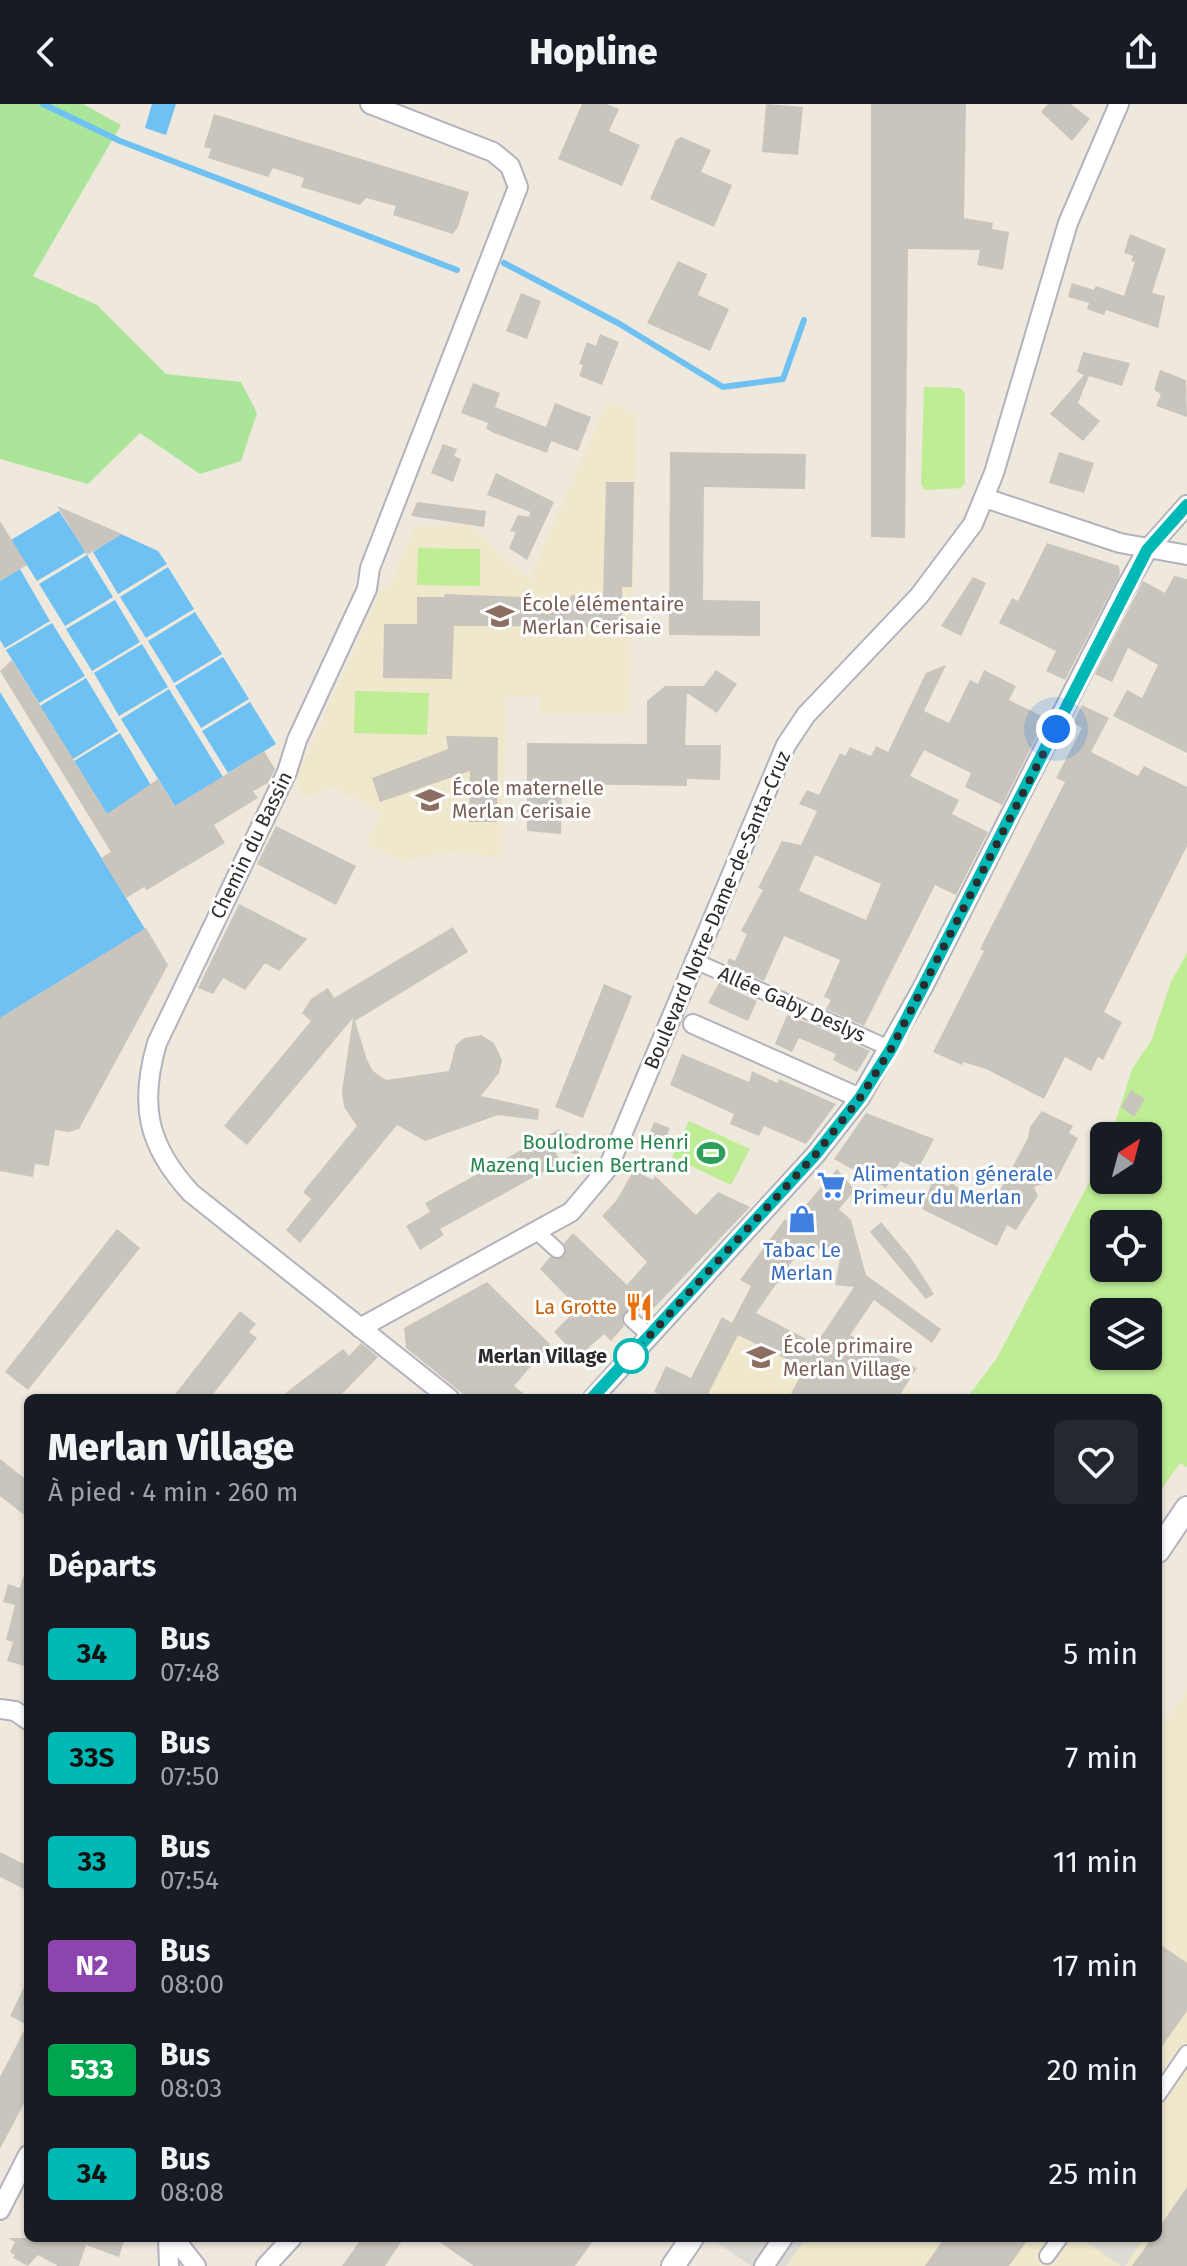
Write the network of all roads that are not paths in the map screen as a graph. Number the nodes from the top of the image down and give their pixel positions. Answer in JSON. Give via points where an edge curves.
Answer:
{"nodes":[{"id":1,"x":370,"y":104,"type":"edge"},
{"id":2,"x":1119,"y":104,"type":"edge"},
{"id":3,"x":985,"y":498,"type":"junction"},
{"id":4,"x":1187,"y":505,"type":"edge"},
{"id":5,"x":1147,"y":550,"type":"junction"},
{"id":6,"x":1187,"y":555,"type":"edge"},
{"id":7,"x":693,"y":960,"type":"junction"},
{"id":8,"x":693,"y":1024,"type":"dead end"},
{"id":9,"x":891,"y":1049,"type":"junction"},
{"id":10,"x":860,"y":1098,"type":"junction"},
{"id":11,"x":536,"y":1231,"type":"junction"},
{"id":12,"x":557,"y":1250,"type":"tunnel mouth"},
{"id":13,"x":631,"y":1319,"type":"tunnel mouth"},
{"id":14,"x":360,"y":1328,"type":"junction"},
{"id":15,"x":650,"y":1336,"type":"junction"},
{"id":16,"x":444,"y":1394,"type":"edge"},
{"id":17,"x":597,"y":1394,"type":"edge"},
{"id":18,"x":1187,"y":1508,"type":"edge"},
{"id":19,"x":1162,"y":1545,"type":"edge"},
{"id":20,"x":0,"y":1709,"type":"edge"},
{"id":21,"x":24,"y":1717,"type":"edge"},
{"id":22,"x":1187,"y":2053,"type":"edge"},
{"id":23,"x":1162,"y":2089,"type":"edge"},
{"id":24,"x":24,"y":2168,"type":"edge"},
{"id":25,"x":0,"y":2210,"type":"edge"},
{"id":26,"x":168,"y":2242,"type":"edge"},
{"id":27,"x":177,"y":2242,"type":"edge"},
{"id":28,"x":288,"y":2242,"type":"edge"},
{"id":29,"x":689,"y":2242,"type":"edge"},
{"id":30,"x":780,"y":2242,"type":"edge"},
{"id":31,"x":1057,"y":2242,"type":"edge"},
{"id":32,"x":1047,"y":2256,"type":"dead end"},
{"id":33,"x":169,"y":2266,"type":"edge"},
{"id":34,"x":196,"y":2266,"type":"edge"},
{"id":35,"x":266,"y":2266,"type":"edge"},
{"id":36,"x":673,"y":2266,"type":"edge"},
{"id":37,"x":764,"y":2266,"type":"edge"}],
"edges":[{"from":1,"to":14,"type":"street","name":"Chemin du Bassin","via":[[493,152],[510,166],[518,187],[370,568],[367,589],[287,772],[157,1043],[147,1088],[155,1142],[175,1176]]},
{"from":2,"to":3,"type":"street","name":"Boulevard Notre-Dame-de-Santa-Cruz","via":[[1068,223]]},
{"from":3,"to":5,"type":"street"},
{"from":3,"to":7,"type":"street","name":"Boulevard Notre-Dame-de-Santa-Cruz","via":[[973,524],[919,596],[806,715],[786,745]]},
{"from":4,"to":5,"type":"street"},
{"from":5,"to":6,"type":"street"},
{"from":5,"to":9,"type":"street"},
{"from":7,"to":9,"type":"street","name":"Allée Gaby Deslys"},
{"from":7,"to":11,"type":"street","name":"Boulevard Notre-Dame-de-Santa-Cruz","via":[[608,1168],[571,1212]]},
{"from":8,"to":10,"type":"street"},
{"from":9,"to":10,"type":"street"},
{"from":10,"to":15,"type":"street","via":[[816,1154]]},
{"from":11,"to":12,"type":"street"},
{"from":11,"to":14,"type":"street","name":"Boulevard Notre-Dame-de-Santa-Cruz"},
{"from":13,"to":15,"type":"street"},
{"from":14,"to":16,"type":"street","name":"Chemin du Bassin"},
{"from":15,"to":17,"type":"street"},
{"from":18,"to":19,"type":"street"},
{"from":20,"to":21,"type":"street"},
{"from":22,"to":23,"type":"street"},
{"from":24,"to":25,"type":"street"},
{"from":26,"to":33,"type":"street"},
{"from":27,"to":34,"type":"street"},
{"from":28,"to":35,"type":"street"},
{"from":29,"to":36,"type":"street"},
{"from":30,"to":37,"type":"street"},
{"from":31,"to":32,"type":"street"}]}
